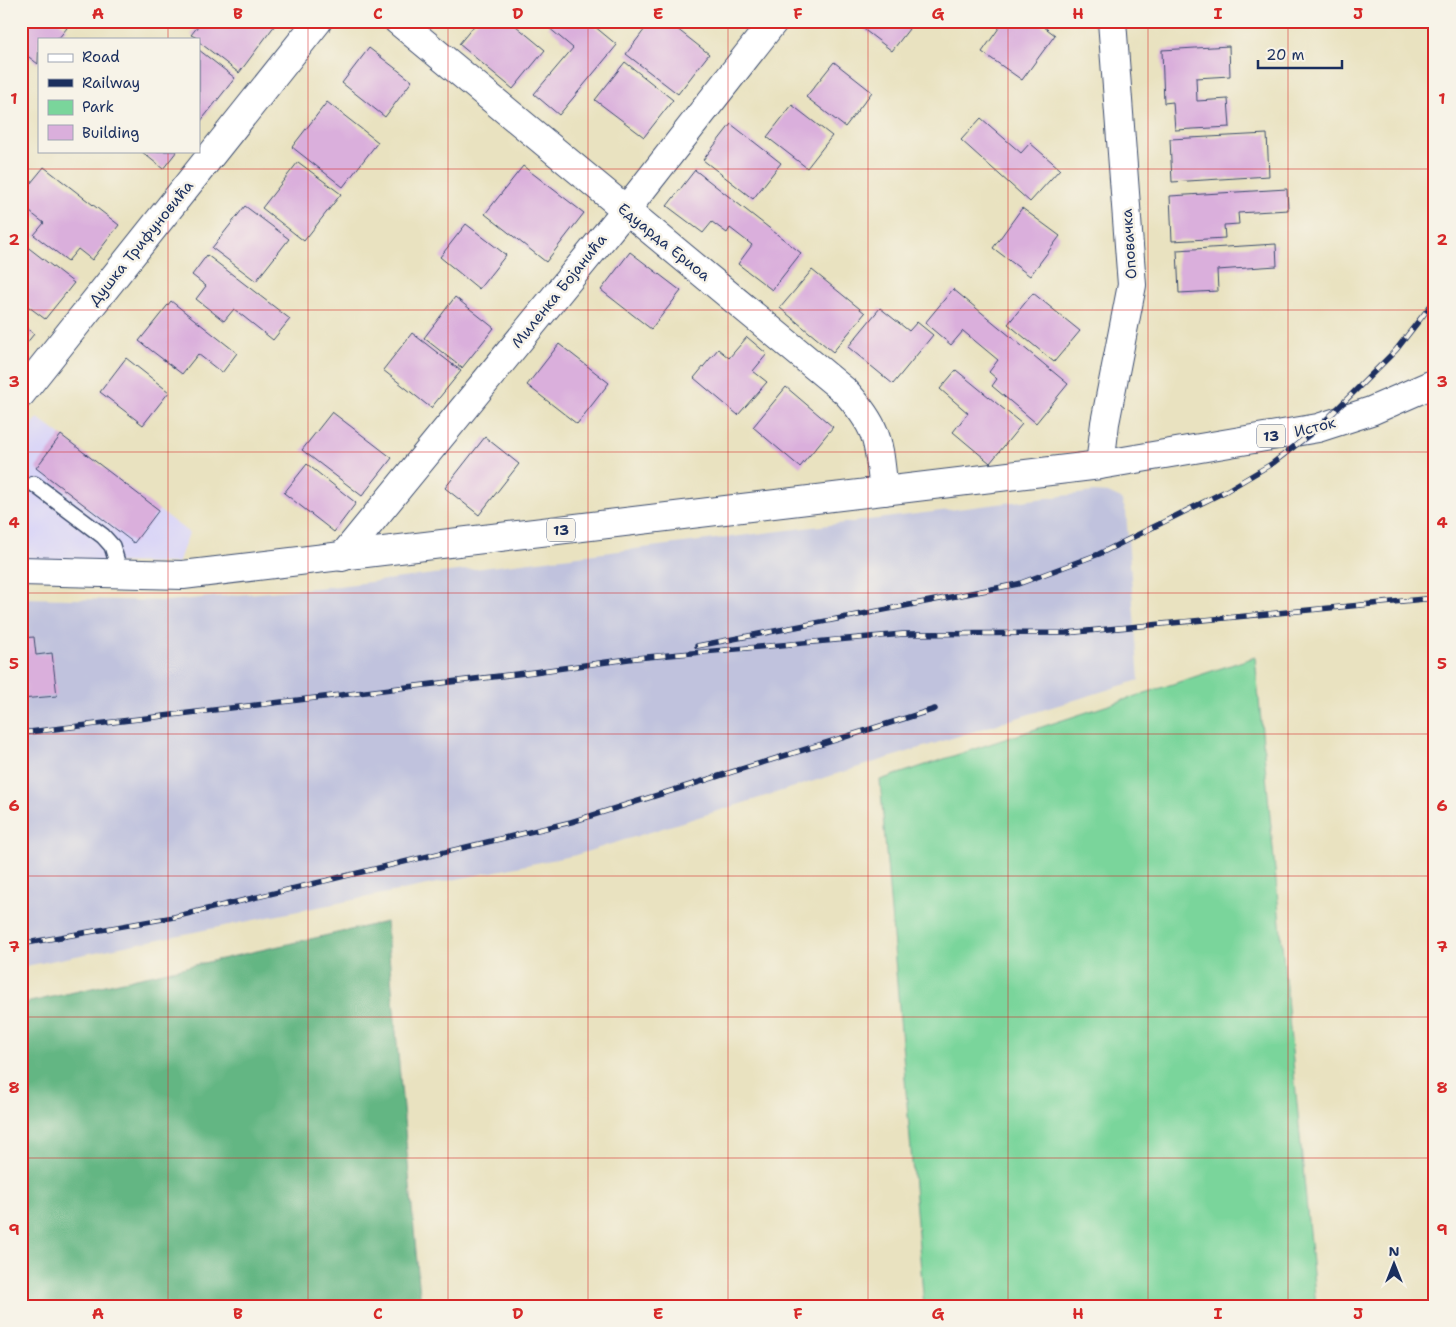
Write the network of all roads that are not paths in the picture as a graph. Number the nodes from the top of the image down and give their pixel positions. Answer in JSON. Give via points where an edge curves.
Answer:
{"nodes":[{"id":1,"x":318,"y":21,"type":"edge"},
{"id":2,"x":398,"y":21,"type":"edge"},
{"id":3,"x":774,"y":21,"type":"edge"},
{"id":4,"x":1112,"y":21,"type":"edge"},
{"id":5,"x":625,"y":211,"type":"junction"},
{"id":6,"x":1435,"y":383,"type":"edge"},
{"id":7,"x":21,"y":394,"type":"edge"},
{"id":8,"x":1100,"y":465,"type":"junction"},
{"id":9,"x":34,"y":484,"type":"dead end"},
{"id":10,"x":884,"y":491,"type":"junction"},
{"id":11,"x":342,"y":557,"type":"junction"},
{"id":12,"x":21,"y":571,"type":"edge"},
{"id":13,"x":121,"y":575,"type":"junction"}],
"edges":[{"from":1,"to":7,"type":"street","name":"Душка Трифуновића"},
{"from":2,"to":5,"type":"street","name":"Едуарда Ериоа"},
{"from":3,"to":5,"type":"street","name":"Миленка Бојанића"},
{"from":4,"to":8,"type":"street","name":"Оповачка","via":[[1132,285]]},
{"from":5,"to":10,"type":"street","name":"Едуарда Ериоа","via":[[846,392],[866,415],[878,438]]},
{"from":5,"to":11,"type":"street","name":"Миленка Бојанића"},
{"from":6,"to":8,"type":"street","name":"Исток","number":"13","via":[[1371,411],[1318,428]]},
{"from":8,"to":10,"type":"street","number":"13"},
{"from":9,"to":13,"type":"lane","via":[[103,536],[112,546]]},
{"from":10,"to":11,"type":"street","number":"13"},
{"from":11,"to":13,"type":"street","number":"13","via":[[183,575]]},
{"from":12,"to":13,"type":"street","number":"13"}]}
